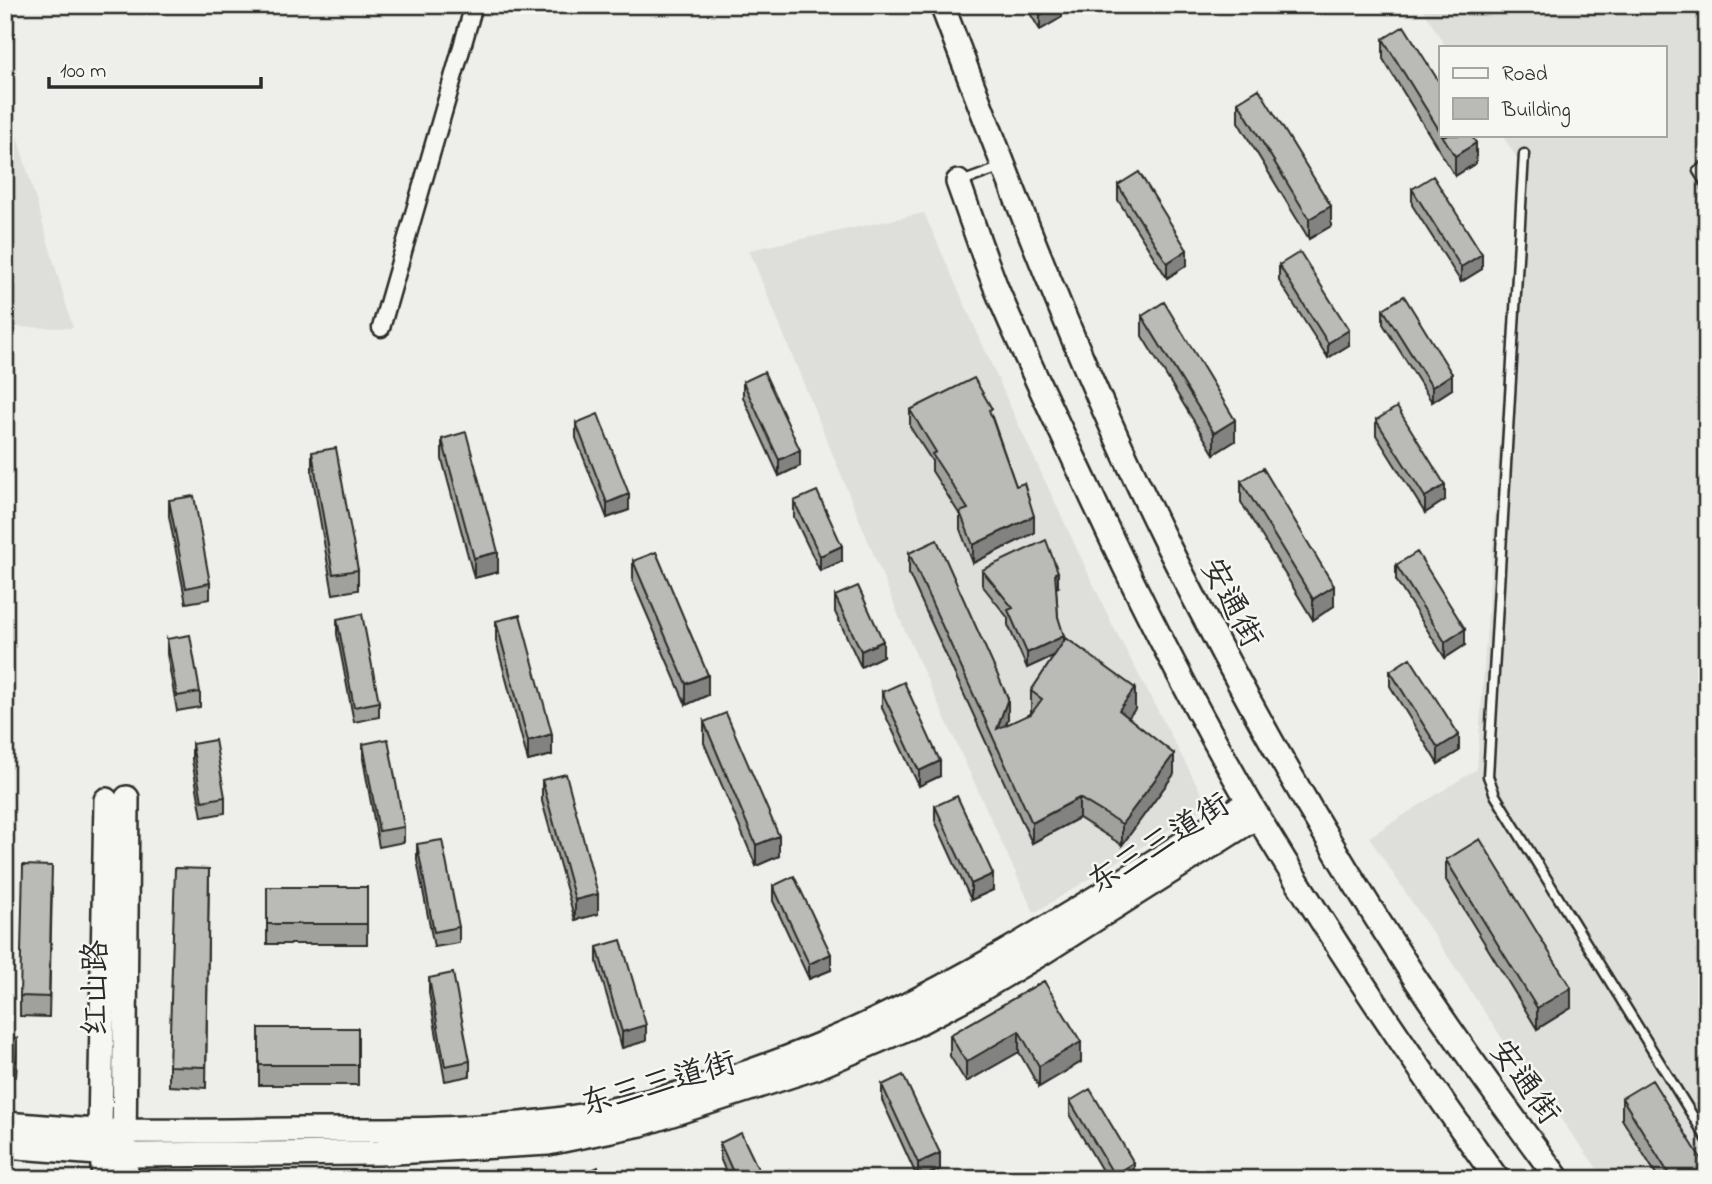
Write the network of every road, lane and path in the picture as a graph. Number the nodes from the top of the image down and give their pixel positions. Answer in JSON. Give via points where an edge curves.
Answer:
{"nodes":[{"id":1,"x":474,"y":5,"type":"edge"},
{"id":2,"x":942,"y":5,"type":"edge"},
{"id":3,"x":1524,"y":154,"type":"dead end"},
{"id":4,"x":1707,"y":165,"type":"edge"},
{"id":5,"x":1004,"y":167,"type":"junction"},
{"id":6,"x":958,"y":183,"type":"joint"},
{"id":7,"x":1707,"y":185,"type":"edge"},
{"id":8,"x":381,"y":327,"type":"dead end"},
{"id":9,"x":1254,"y":809,"type":"junction"},
{"id":10,"x":5,"y":1124,"type":"edge"},
{"id":11,"x":124,"y":1131,"type":"junction"},
{"id":12,"x":1707,"y":1139,"type":"edge"},
{"id":13,"x":100,"y":1142,"type":"junction"},
{"id":14,"x":5,"y":1146,"type":"edge"},
{"id":15,"x":124,"y":1155,"type":"junction"},
{"id":16,"x":104,"y":1179,"type":"edge"},
{"id":17,"x":127,"y":1179,"type":"edge"},
{"id":18,"x":1497,"y":1179,"type":"edge"},
{"id":19,"x":1558,"y":1179,"type":"edge"}],
"edges":[{"from":1,"to":8,"type":"street"},
{"from":2,"to":5,"type":"main road","name":"安通街"},
{"from":3,"to":12,"type":"lane","via":[[1488,776],[1495,795]]},
{"from":4,"to":7,"type":"lane","via":[[1698,171]]},
{"from":5,"to":6,"type":"lane"},
{"from":5,"to":19,"type":"main road","name":"安通街","via":[[1074,344],[1224,654],[1344,864],[1412,972]]},
{"from":6,"to":9,"type":"main road","via":[[997,289],[1112,541]]},
{"from":9,"to":11,"type":"main road","name":"东三三道街","via":[[887,1015],[814,1047],[674,1095],[575,1117],[438,1129]]},
{"from":9,"to":15,"type":"main road","name":"东三三道街","via":[[1042,953],[908,1028],[817,1067],[641,1125],[548,1143],[486,1149]]},
{"from":9,"to":18,"type":"main road","via":[[1411,1057]]},
{"from":10,"to":13,"type":"main road","name":"东三三道街"},
{"from":11,"to":13,"type":"main road","name":"东三三道街"},
{"from":11,"to":13,"type":"main road","name":"红山路","via":[[116,799]]},
{"from":11,"to":15,"type":"main road","name":"红山路"},
{"from":13,"to":14,"type":"main road","name":"东三三道街"},
{"from":13,"to":15,"type":"main road","name":"东三三道街"},
{"from":13,"to":16,"type":"main road","name":"红山路"},
{"from":15,"to":17,"type":"main road","name":"红山路"}]}
